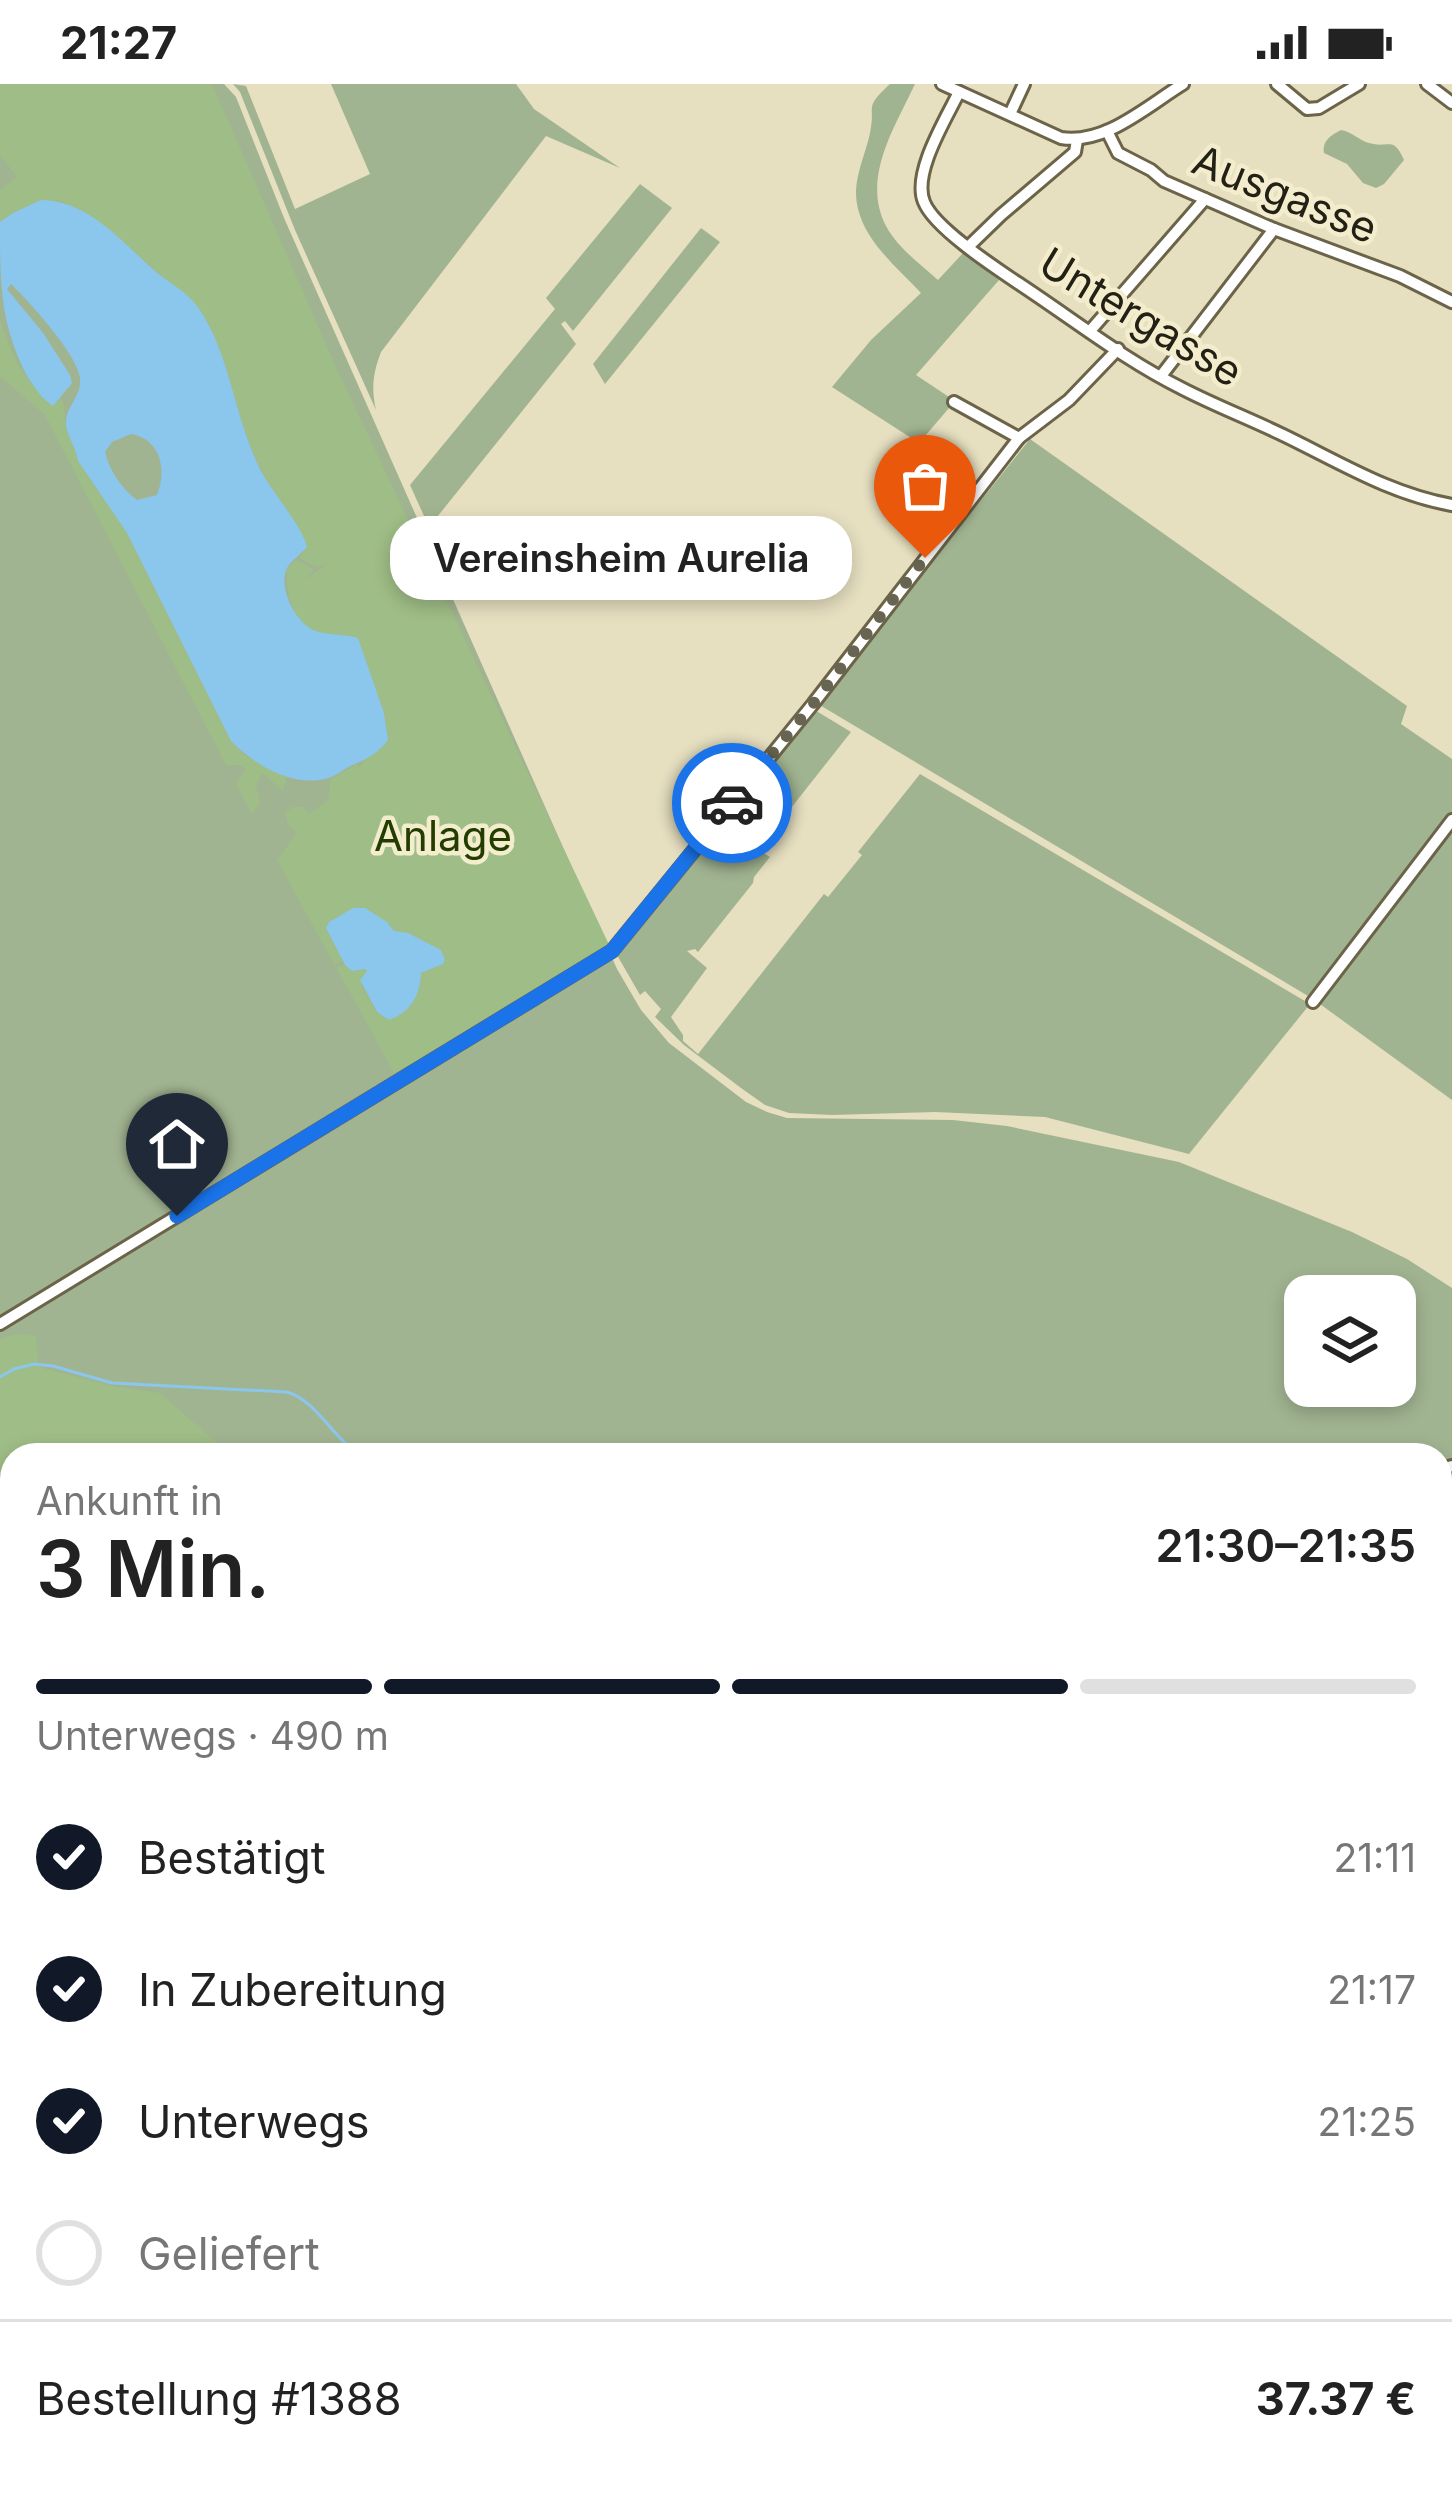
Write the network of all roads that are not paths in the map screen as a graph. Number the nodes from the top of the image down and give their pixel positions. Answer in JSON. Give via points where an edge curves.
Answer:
{"nodes":[{"id":1,"x":942,"y":84,"type":"edge"},
{"id":2,"x":1024,"y":84,"type":"edge"},
{"id":3,"x":1183,"y":84,"type":"edge"},
{"id":4,"x":1277,"y":84,"type":"edge"},
{"id":5,"x":1359,"y":84,"type":"edge"},
{"id":6,"x":1426,"y":84,"type":"edge"},
{"id":7,"x":959,"y":92,"type":"junction"},
{"id":8,"x":1452,"y":103,"type":"edge"},
{"id":9,"x":1010,"y":114,"type":"junction"},
{"id":10,"x":1107,"y":131,"type":"junction"},
{"id":11,"x":1077,"y":140,"type":"junction"},
{"id":12,"x":1205,"y":199,"type":"junction"},
{"id":13,"x":1274,"y":229,"type":"junction"},
{"id":14,"x":968,"y":247,"type":"junction"},
{"id":15,"x":1452,"y":302,"type":"edge"},
{"id":16,"x":1090,"y":332,"type":"junction"},
{"id":17,"x":1118,"y":350,"type":"junction"},
{"id":18,"x":1161,"y":376,"type":"junction"},
{"id":19,"x":954,"y":402,"type":"dead end"},
{"id":20,"x":1019,"y":438,"type":"junction"},
{"id":21,"x":1452,"y":506,"type":"edge"},
{"id":22,"x":1452,"y":820,"type":"edge"},
{"id":23,"x":1312,"y":1002,"type":"dead end"},
{"id":24,"x":0,"y":1324,"type":"edge"}],
"edges":[{"from":1,"to":7,"type":"street"},
{"from":2,"to":9,"type":"street"},
{"from":3,"to":10,"type":"street"},
{"from":4,"to":5,"type":"street","via":[[1307,109]]},
{"from":6,"to":8,"type":"street"},
{"from":7,"to":9,"type":"street"},
{"from":7,"to":14,"type":"street","name":"Untergasse","via":[[920,186],[929,212]]},
{"from":9,"to":11,"type":"street"},
{"from":10,"to":11,"type":"street"},
{"from":10,"to":12,"type":"street","name":"Ausgasse","via":[[1118,154]]},
{"from":11,"to":14,"type":"street","via":[[1075,152]]},
{"from":12,"to":13,"type":"street","name":"Ausgasse"},
{"from":12,"to":16,"type":"street"},
{"from":13,"to":15,"type":"street","name":"Ausgasse"},
{"from":13,"to":18,"type":"street"},
{"from":14,"to":16,"type":"street","name":"Untergasse"},
{"from":16,"to":17,"type":"street","name":"Untergasse"},
{"from":17,"to":18,"type":"street","name":"Untergasse"},
{"from":17,"to":20,"type":"street"},
{"from":18,"to":21,"type":"street","name":"Untergasse","via":[[1364,477]]},
{"from":19,"to":20,"type":"street"},
{"from":20,"to":24,"type":"street","via":[[612,951]]},
{"from":22,"to":23,"type":"street"}]}
